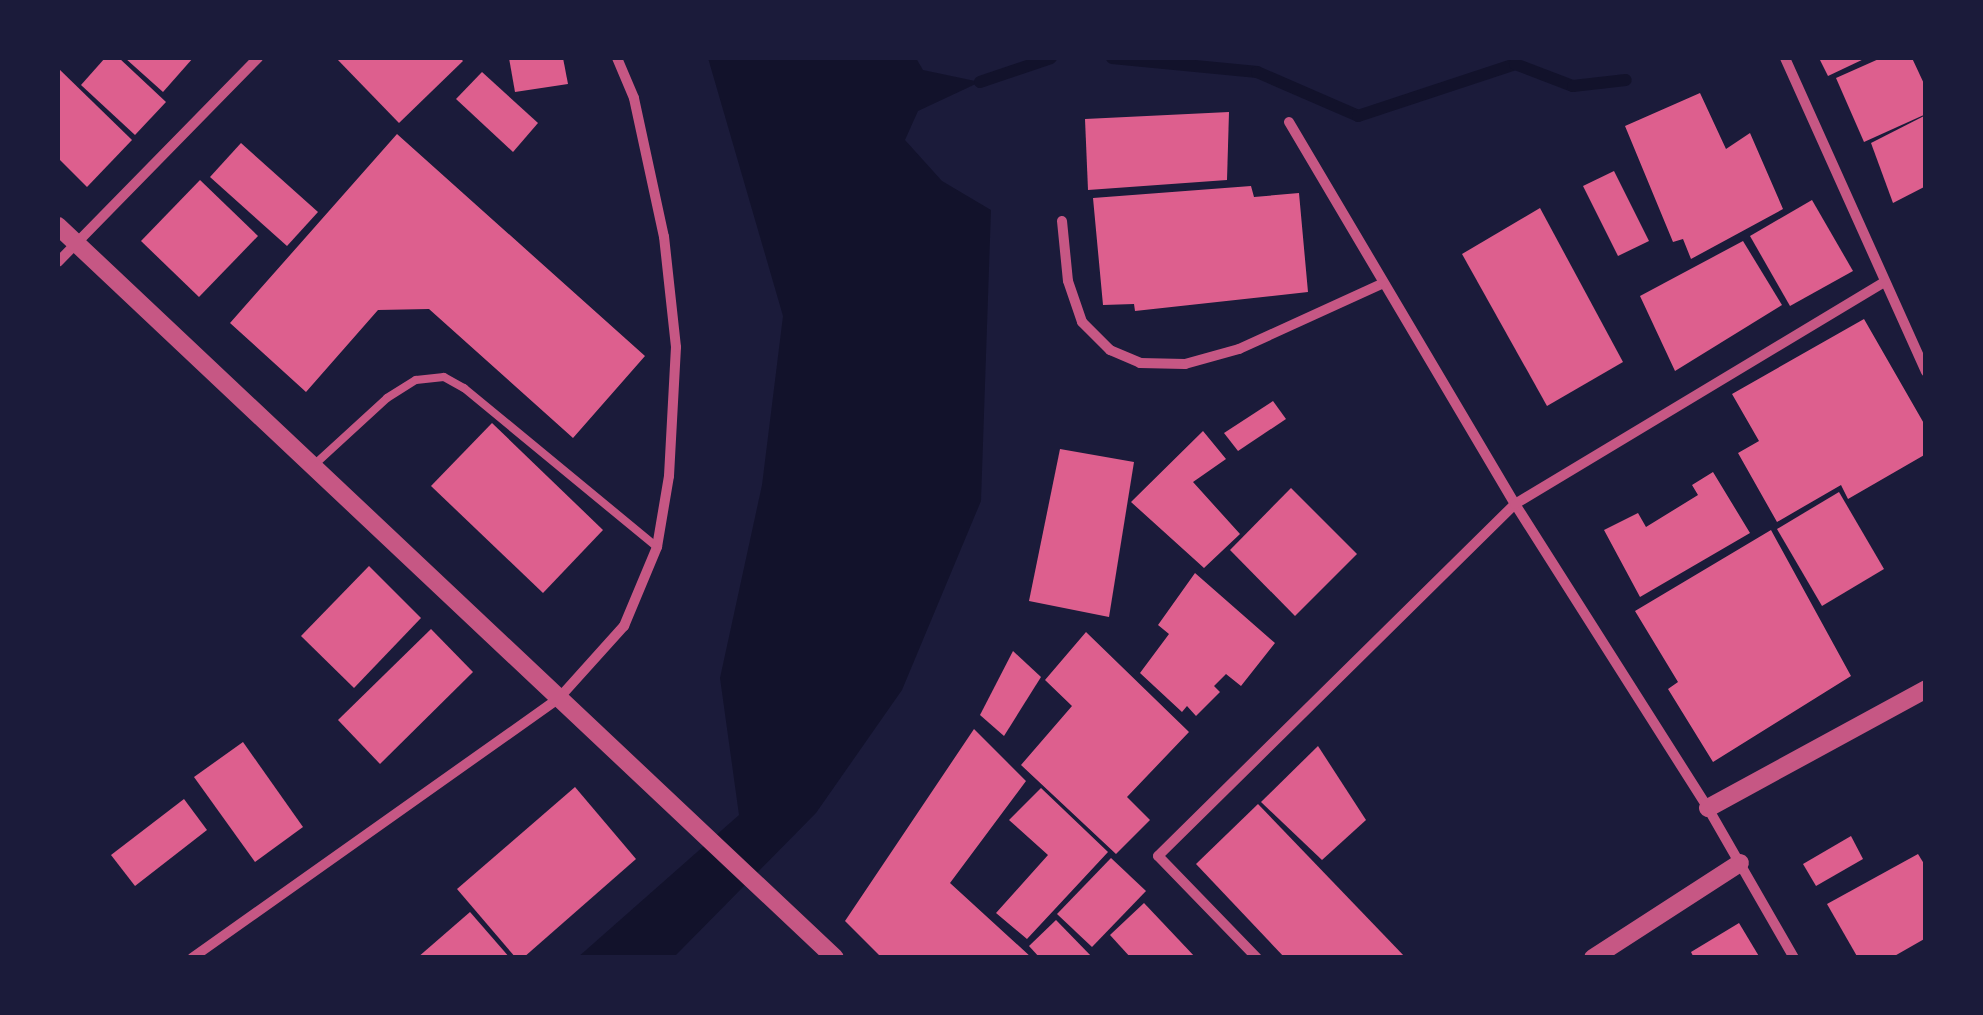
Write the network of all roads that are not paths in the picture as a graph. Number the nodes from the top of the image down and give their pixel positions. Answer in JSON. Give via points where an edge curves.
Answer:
{"nodes":[{"id":1,"x":258,"y":58,"type":"edge"},
{"id":2,"x":617,"y":58,"type":"edge"},
{"id":3,"x":1785,"y":58,"type":"edge"},
{"id":4,"x":1289,"y":122,"type":"dead end"},
{"id":5,"x":1062,"y":221,"type":"dead end"},
{"id":6,"x":58,"y":226,"type":"edge"},
{"id":7,"x":76,"y":244,"type":"junction"},
{"id":8,"x":58,"y":262,"type":"edge"},
{"id":9,"x":1885,"y":282,"type":"junction"},
{"id":10,"x":1384,"y":283,"type":"junction"},
{"id":11,"x":1926,"y":372,"type":"edge"},
{"id":12,"x":314,"y":465,"type":"junction"},
{"id":13,"x":1515,"y":504,"type":"junction"},
{"id":14,"x":657,"y":547,"type":"junction"},
{"id":15,"x":1926,"y":689,"type":"edge"},
{"id":16,"x":560,"y":698,"type":"junction"},
{"id":17,"x":1708,"y":808,"type":"junction"},
{"id":18,"x":1740,"y":863,"type":"junction"},
{"id":19,"x":192,"y":958,"type":"edge"},
{"id":20,"x":835,"y":958,"type":"edge"},
{"id":21,"x":1257,"y":958,"type":"edge"},
{"id":22,"x":1593,"y":958,"type":"edge"},
{"id":23,"x":1794,"y":958,"type":"edge"}],
"edges":[{"from":1,"to":7,"type":"street"},
{"from":2,"to":14,"type":"street","via":[[634,98],[664,237],[676,347],[669,476]]},
{"from":3,"to":9,"type":"street"},
{"from":4,"to":10,"type":"street"},
{"from":5,"to":10,"type":"street","via":[[1068,282],[1082,322],[1110,350],[1140,363],[1185,364],[1239,349]]},
{"from":6,"to":7,"type":"street"},
{"from":7,"to":8,"type":"street"},
{"from":7,"to":12,"type":"street"},
{"from":9,"to":11,"type":"street"},
{"from":9,"to":13,"type":"street"},
{"from":10,"to":13,"type":"street"},
{"from":12,"to":14,"type":"lane","via":[[387,398],[416,380],[444,377]]},
{"from":12,"to":16,"type":"street"},
{"from":13,"to":17,"type":"street"},
{"from":13,"to":21,"type":"street","via":[[1158,856]]},
{"from":14,"to":16,"type":"street","via":[[624,626]]},
{"from":15,"to":17,"type":"street"},
{"from":16,"to":19,"type":"street"},
{"from":16,"to":20,"type":"street"},
{"from":17,"to":18,"type":"street"},
{"from":18,"to":22,"type":"street"},
{"from":18,"to":23,"type":"street"}]}
